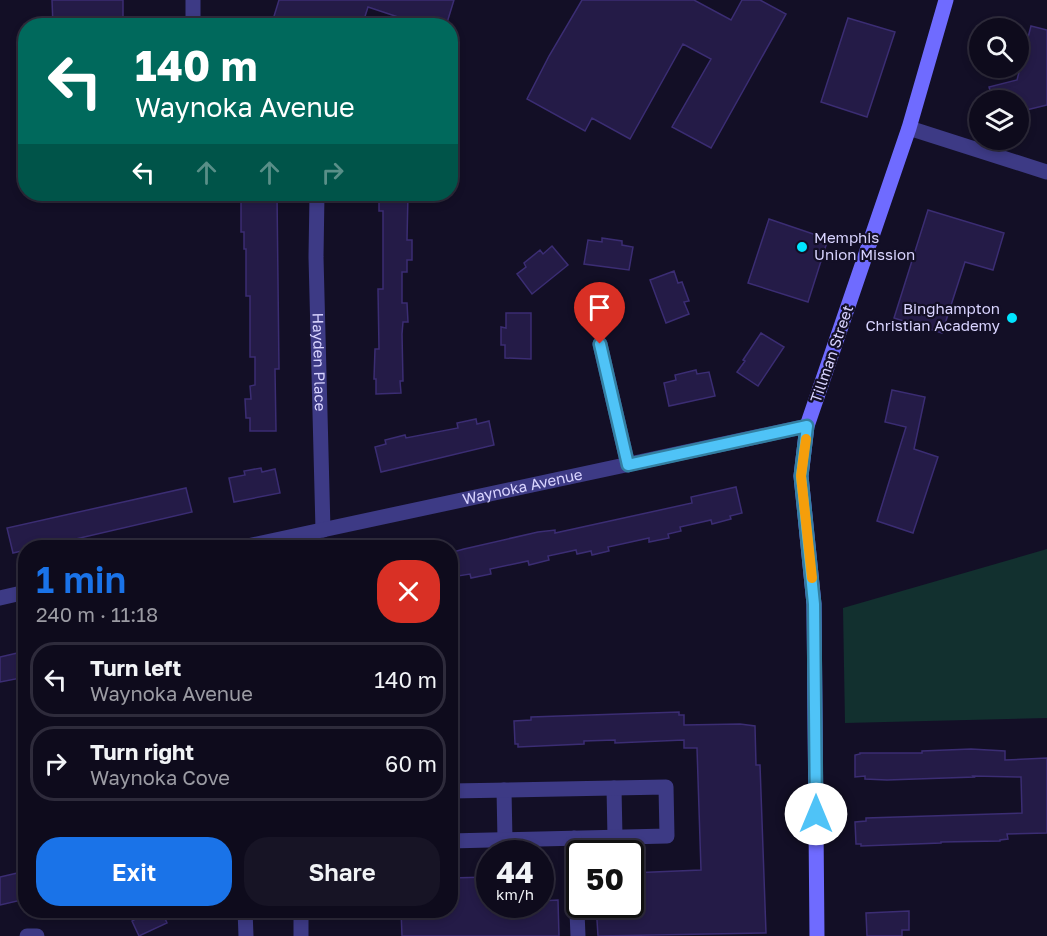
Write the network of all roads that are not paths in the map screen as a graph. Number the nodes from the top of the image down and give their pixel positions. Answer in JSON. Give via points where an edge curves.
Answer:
{"nodes":[{"id":1,"x":193,"y":0,"type":"edge"},
{"id":2,"x":946,"y":0,"type":"edge"},
{"id":3,"x":194,"y":18,"type":"edge"},
{"id":4,"x":909,"y":128,"type":"junction"},
{"id":5,"x":1047,"y":172,"type":"edge"},
{"id":6,"x":317,"y":201,"type":"edge"},
{"id":7,"x":600,"y":344,"type":"dead end"},
{"id":8,"x":807,"y":426,"type":"junction"},
{"id":9,"x":628,"y":465,"type":"junction"},
{"id":10,"x":323,"y":530,"type":"junction"},
{"id":11,"x":276,"y":540,"type":"edge"},
{"id":12,"x":18,"y":594,"type":"edge"},
{"id":13,"x":0,"y":598,"type":"edge"},
{"id":14,"x":614,"y":788,"type":"junction"},
{"id":15,"x":504,"y":790,"type":"junction"},
{"id":16,"x":458,"y":791,"type":"edge"},
{"id":17,"x":615,"y":837,"type":"junction"},
{"id":18,"x":574,"y":838,"type":"junction"},
{"id":19,"x":505,"y":840,"type":"joint"},
{"id":20,"x":458,"y":841,"type":"edge"},
{"id":21,"x":476,"y":841,"type":"edge"},
{"id":22,"x":245,"y":918,"type":"edge"},
{"id":23,"x":301,"y":918,"type":"edge"},
{"id":24,"x":27,"y":936,"type":"edge"},
{"id":25,"x":37,"y":936,"type":"edge"},
{"id":26,"x":246,"y":936,"type":"edge"},
{"id":27,"x":301,"y":936,"type":"edge"},
{"id":28,"x":578,"y":936,"type":"edge"},
{"id":29,"x":817,"y":936,"type":"edge"}],
"edges":[{"from":1,"to":3,"type":"street"},
{"from":2,"to":4,"type":"main road","name":"Tillman Street"},
{"from":4,"to":5,"type":"street"},
{"from":4,"to":8,"type":"main road","name":"Tillman Street"},
{"from":6,"to":10,"type":"street","name":"Hayden Place"},
{"from":7,"to":9,"type":"street"},
{"from":8,"to":9,"type":"street","name":"Waynoka Avenue"},
{"from":8,"to":29,"type":"main road","name":"Tillman Street","via":[[801,476],[814,604]]},
{"from":9,"to":10,"type":"street","name":"Waynoka Avenue"},
{"from":10,"to":11,"type":"street","name":"Waynoka Avenue"},
{"from":12,"to":13,"type":"street"},
{"from":14,"to":15,"type":"street"},
{"from":14,"to":17,"type":"street"},
{"from":14,"to":17,"type":"street","via":[[666,787],[667,836]]},
{"from":15,"to":16,"type":"street"},
{"from":15,"to":19,"type":"street"},
{"from":17,"to":18,"type":"street"},
{"from":18,"to":19,"type":"street"},
{"from":18,"to":28,"type":"street"},
{"from":20,"to":21,"type":"street"},
{"from":22,"to":26,"type":"street"},
{"from":23,"to":27,"type":"street"},
{"from":24,"to":25,"type":"street"}]}
